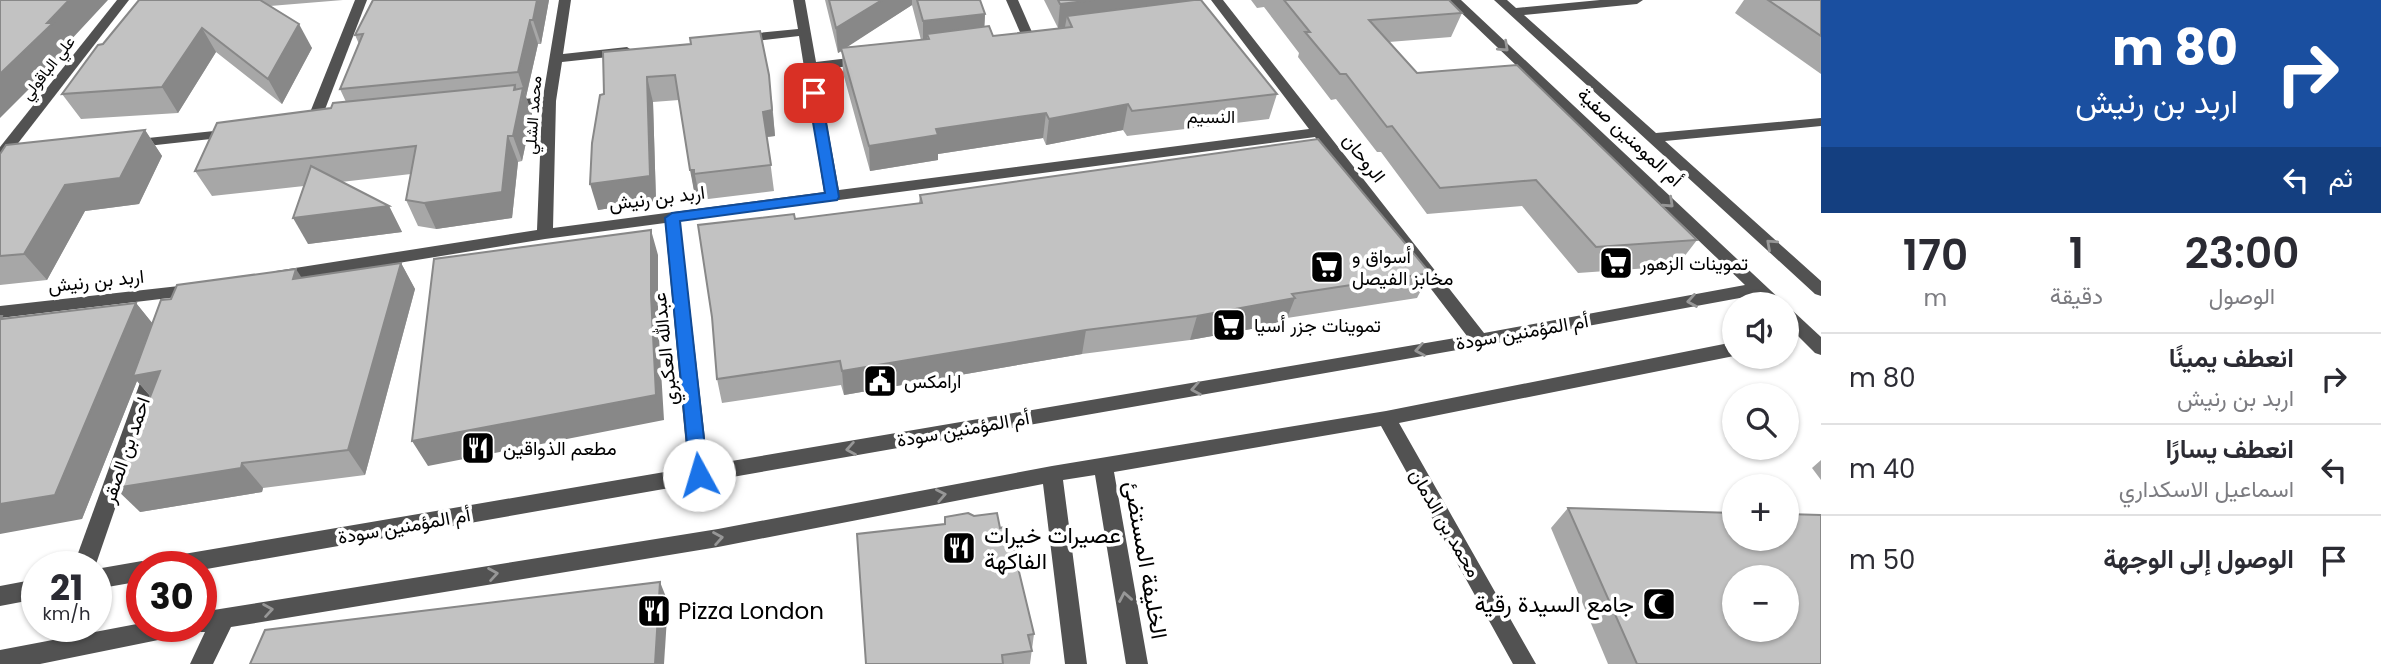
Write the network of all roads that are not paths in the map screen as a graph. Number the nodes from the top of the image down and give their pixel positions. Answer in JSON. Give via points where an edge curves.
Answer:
{"nodes":[{"id":1,"x":123,"y":0,"type":"edge"},
{"id":2,"x":361,"y":0,"type":"edge"},
{"id":3,"x":565,"y":0,"type":"edge"},
{"id":4,"x":799,"y":0,"type":"edge"},
{"id":5,"x":1012,"y":0,"type":"edge"},
{"id":6,"x":1454,"y":0,"type":"edge"},
{"id":7,"x":1500,"y":0,"type":"edge"},
{"id":8,"x":1637,"y":0,"type":"edge"},
{"id":9,"x":1220,"y":9,"type":"edge"},
{"id":10,"x":1514,"y":12,"type":"junction"},
{"id":11,"x":804,"y":32,"type":"junction"},
{"id":12,"x":1029,"y":39,"type":"edge"},
{"id":13,"x":721,"y":41,"type":"edge"},
{"id":14,"x":638,"y":50,"type":"edge"},
{"id":15,"x":878,"y":58,"type":"edge"},
{"id":16,"x":556,"y":59,"type":"junction"},
{"id":17,"x":810,"y":67,"type":"junction"},
{"id":18,"x":549,"y":101,"type":"junction"},
{"id":19,"x":483,"y":107,"type":"edge"},
{"id":20,"x":1821,"y":122,"type":"edge"},
{"id":21,"x":312,"y":125,"type":"edge"},
{"id":22,"x":244,"y":132,"type":"edge"},
{"id":23,"x":1320,"y":132,"type":"junction"},
{"id":24,"x":1654,"y":138,"type":"junction"},
{"id":25,"x":108,"y":146,"type":"edge"},
{"id":26,"x":27,"y":155,"type":"edge"},
{"id":27,"x":0,"y":157,"type":"edge"},
{"id":28,"x":832,"y":197,"type":"junction"},
{"id":29,"x":672,"y":218,"type":"junction"},
{"id":30,"x":545,"y":234,"type":"junction"},
{"id":31,"x":262,"y":280,"type":"edge"},
{"id":32,"x":208,"y":288,"type":"edge"},
{"id":33,"x":1759,"y":288,"type":"junction"},
{"id":34,"x":1821,"y":290,"type":"edge"},
{"id":35,"x":1763,"y":292,"type":"edge"},
{"id":36,"x":0,"y":312,"type":"edge"},
{"id":37,"x":1799,"y":327,"type":"edge"},
{"id":38,"x":1806,"y":334,"type":"junction"},
{"id":39,"x":1799,"y":335,"type":"edge"},
{"id":40,"x":1480,"y":340,"type":"junction"},
{"id":41,"x":163,"y":345,"type":"edge"},
{"id":42,"x":1821,"y":348,"type":"edge"},
{"id":43,"x":1722,"y":351,"type":"edge"},
{"id":44,"x":1386,"y":418,"type":"junction"},
{"id":45,"x":1103,"y":465,"type":"junction"},
{"id":46,"x":1052,"y":474,"type":"junction"},
{"id":47,"x":699,"y":475,"type":"junction"},
{"id":48,"x":90,"y":551,"type":"edge"},
{"id":49,"x":217,"y":558,"type":"edge"},
{"id":50,"x":21,"y":592,"type":"edge"},
{"id":51,"x":0,"y":596,"type":"edge"},
{"id":52,"x":224,"y":618,"type":"junction"},
{"id":53,"x":217,"y":619,"type":"edge"},
{"id":54,"x":126,"y":636,"type":"edge"},
{"id":55,"x":0,"y":661,"type":"edge"},
{"id":56,"x":201,"y":664,"type":"edge"},
{"id":57,"x":1076,"y":664,"type":"edge"},
{"id":58,"x":1136,"y":664,"type":"edge"},
{"id":59,"x":1525,"y":664,"type":"edge"}],
"edges":[{"from":1,"to":27,"type":"street","name":"علي الباقولي"},
{"from":2,"to":21,"type":"street"},
{"from":3,"to":16,"type":"street","name":"محمد الشلي"},
{"from":4,"to":11,"type":"street"},
{"from":5,"to":12,"type":"street"},
{"from":6,"to":33,"type":"street","name":"أم المومنين صفية","one_way":true},
{"from":7,"to":10,"type":"street","name":"أم المومنين صفية"},
{"from":8,"to":10,"type":"street"},
{"from":9,"to":23,"type":"street","name":"الروحان"},
{"from":10,"to":24,"type":"street","name":"أم المومنين صفية"},
{"from":11,"to":13,"type":"street"},
{"from":11,"to":17,"type":"street"},
{"from":14,"to":16,"type":"street"},
{"from":15,"to":17,"type":"street"},
{"from":16,"to":18,"type":"street","name":"محمد الشلي"},
{"from":17,"to":28,"type":"street"},
{"from":18,"to":19,"type":"street"},
{"from":18,"to":30,"type":"street","name":"محمد الشلي"},
{"from":20,"to":24,"type":"street"},
{"from":22,"to":25,"type":"street"},
{"from":23,"to":28,"type":"street","name":"اربد بن رنيش"},
{"from":23,"to":40,"type":"street","name":"الروحان"},
{"from":34,"to":24,"type":"street","name":"أم المومنين صفية","one_way":true},
{"from":26,"to":27,"type":"street"},
{"from":28,"to":29,"type":"street","name":"اربد بن رنيش"},
{"from":29,"to":30,"type":"street","name":"اربد بن رنيش"},
{"from":29,"to":47,"type":"street","name":"عبدالله العكبري"},
{"from":30,"to":31,"type":"street","name":"اربد بن رنيش"},
{"from":32,"to":36,"type":"street","name":"اربد بن رنيش","via":[[179,299]]},
{"from":33,"to":35,"type":"street","name":"أم المومنين صفية"},
{"from":33,"to":40,"type":"street","name":"أم المؤمنين سودة","one_way":true},
{"from":37,"to":38,"type":"street"},
{"from":38,"to":39,"type":"street"},
{"from":38,"to":42,"type":"street"},
{"from":40,"to":47,"type":"street","name":"أم المؤمنين سودة","one_way":true},
{"from":41,"to":48,"type":"street","name":"احمد بن الصقر"},
{"from":43,"to":44,"type":"street"},
{"from":44,"to":45,"type":"street"},
{"from":44,"to":59,"type":"street","name":"محمد بن الدمان"},
{"from":45,"to":46,"type":"street"},
{"from":58,"to":45,"type":"street","name":"الخليفة المستضئ","one_way":true},
{"from":52,"to":46,"type":"street","one_way":true,"via":[[718,538]]},
{"from":46,"to":57,"type":"street"},
{"from":47,"to":49,"type":"street","name":"أم المؤمنين سودة"},
{"from":50,"to":51,"type":"street"},
{"from":52,"to":53,"type":"street"},
{"from":52,"to":56,"type":"street"},
{"from":54,"to":55,"type":"street"}]}
